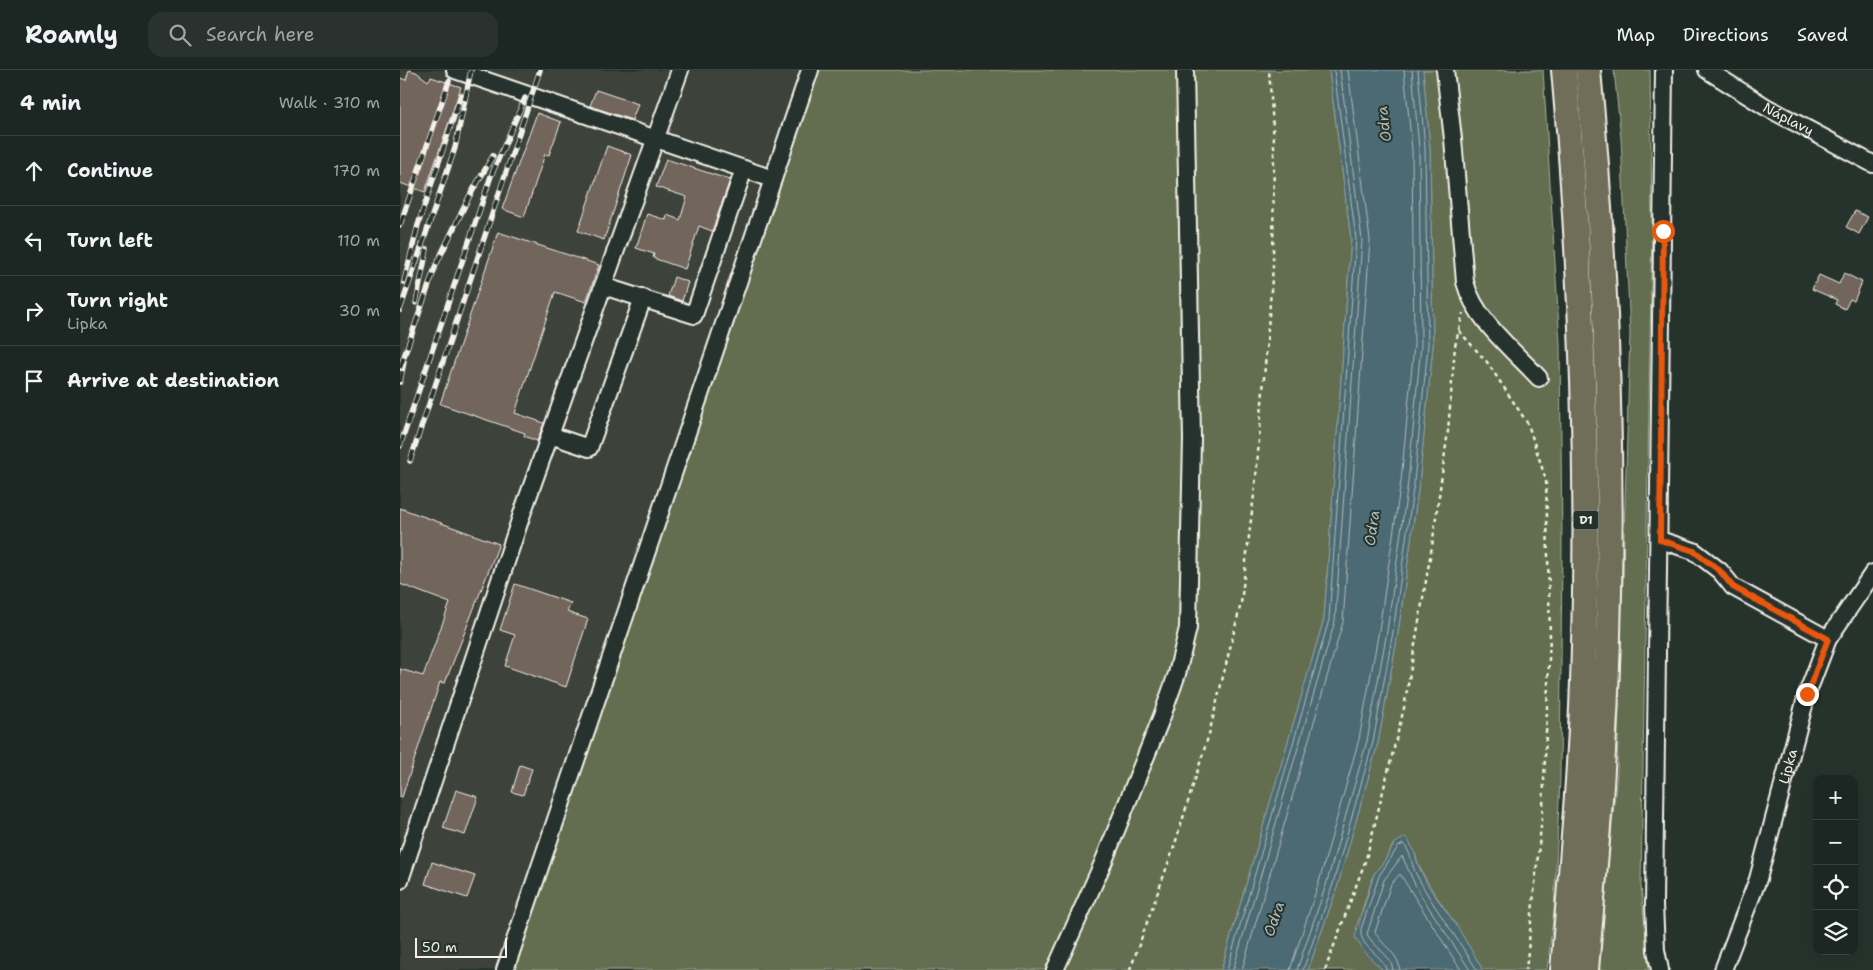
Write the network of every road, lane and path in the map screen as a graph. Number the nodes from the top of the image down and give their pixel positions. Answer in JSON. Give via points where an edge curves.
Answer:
{"nodes":[{"id":1,"x":455,"y":70,"type":"edge"},
{"id":2,"x":680,"y":70,"type":"edge"},
{"id":3,"x":810,"y":70,"type":"edge"},
{"id":4,"x":1185,"y":70,"type":"edge"},
{"id":5,"x":1270,"y":70,"type":"edge"},
{"id":6,"x":1444,"y":70,"type":"edge"},
{"id":7,"x":1564,"y":70,"type":"edge"},
{"id":8,"x":1588,"y":70,"type":"edge"},
{"id":9,"x":1664,"y":70,"type":"edge"},
{"id":10,"x":1707,"y":70,"type":"edge"},
{"id":11,"x":486,"y":75,"type":"edge"},
{"id":12,"x":655,"y":138,"type":"junction"},
{"id":13,"x":1873,"y":164,"type":"edge"},
{"id":14,"x":744,"y":169,"type":"junction"},
{"id":15,"x":773,"y":179,"type":"junction"},
{"id":16,"x":603,"y":286,"type":"junction"},
{"id":17,"x":1467,"y":292,"type":"junction"},
{"id":18,"x":643,"y":298,"type":"junction"},
{"id":19,"x":1459,"y":331,"type":"junction"},
{"id":20,"x":1539,"y":378,"type":"dead end"},
{"id":21,"x":550,"y":435,"type":"junction"},
{"id":22,"x":1660,"y":540,"type":"junction"},
{"id":23,"x":1873,"y":573,"type":"edge"},
{"id":24,"x":1828,"y":639,"type":"junction"},
{"id":25,"x":400,"y":880,"type":"edge"},
{"id":26,"x":506,"y":970,"type":"edge"},
{"id":27,"x":1055,"y":970,"type":"edge"},
{"id":28,"x":1130,"y":970,"type":"edge"},
{"id":29,"x":1325,"y":970,"type":"edge"},
{"id":30,"x":1526,"y":970,"type":"edge"},
{"id":31,"x":1563,"y":970,"type":"edge"},
{"id":32,"x":1586,"y":970,"type":"edge"},
{"id":33,"x":1660,"y":970,"type":"edge"},
{"id":34,"x":1723,"y":970,"type":"edge"}],
"edges":[{"from":1,"to":11,"type":"street"},
{"from":2,"to":12,"type":"street"},
{"from":3,"to":15,"type":"street"},
{"from":4,"to":27,"type":"street","via":[[1192,438],[1188,628],[1178,674],[1162,716]]},
{"from":5,"to":28,"type":"path","via":[[1274,142],[1273,266],[1256,478],[1241,603],[1209,734],[1174,847]]},
{"from":6,"to":17,"type":"street","via":[[1454,139]]},
{"from":7,"to":31,"type":"highway","number":"D1","via":[[1581,314],[1586,508],[1579,780]]},
{"from":8,"to":32,"type":"highway","number":"D1","via":[[1604,315],[1609,513],[1601,784]]},
{"from":9,"to":22,"type":"street"},
{"from":10,"to":13,"type":"street","name":"Náplavy","via":[[1766,107]]},
{"from":11,"to":12,"type":"street"},
{"from":12,"to":14,"type":"street"},
{"from":12,"to":16,"type":"street"},
{"from":14,"to":15,"type":"street"},
{"from":14,"to":18,"type":"street","via":[[694,315]]},
{"from":15,"to":26,"type":"street"},
{"from":16,"to":18,"type":"street"},
{"from":16,"to":21,"type":"street"},
{"from":17,"to":19,"type":"path"},
{"from":17,"to":20,"type":"street","via":[[1492,329]]},
{"from":18,"to":21,"type":"street","via":[[589,448]]},
{"from":19,"to":29,"type":"path","via":[[1432,546],[1404,708],[1366,858]]},
{"from":19,"to":30,"type":"path","via":[[1487,362],[1528,424],[1546,480],[1550,635],[1543,807]]},
{"from":21,"to":25,"type":"street"},
{"from":22,"to":24,"type":"street","via":[[1694,551],[1720,571],[1733,587]]},
{"from":22,"to":33,"type":"street","via":[[1654,906]]},
{"from":23,"to":24,"type":"street","name":"Lipka"},
{"from":24,"to":34,"type":"street","name":"Lipka","via":[[1807,694],[1758,880]]}]}
